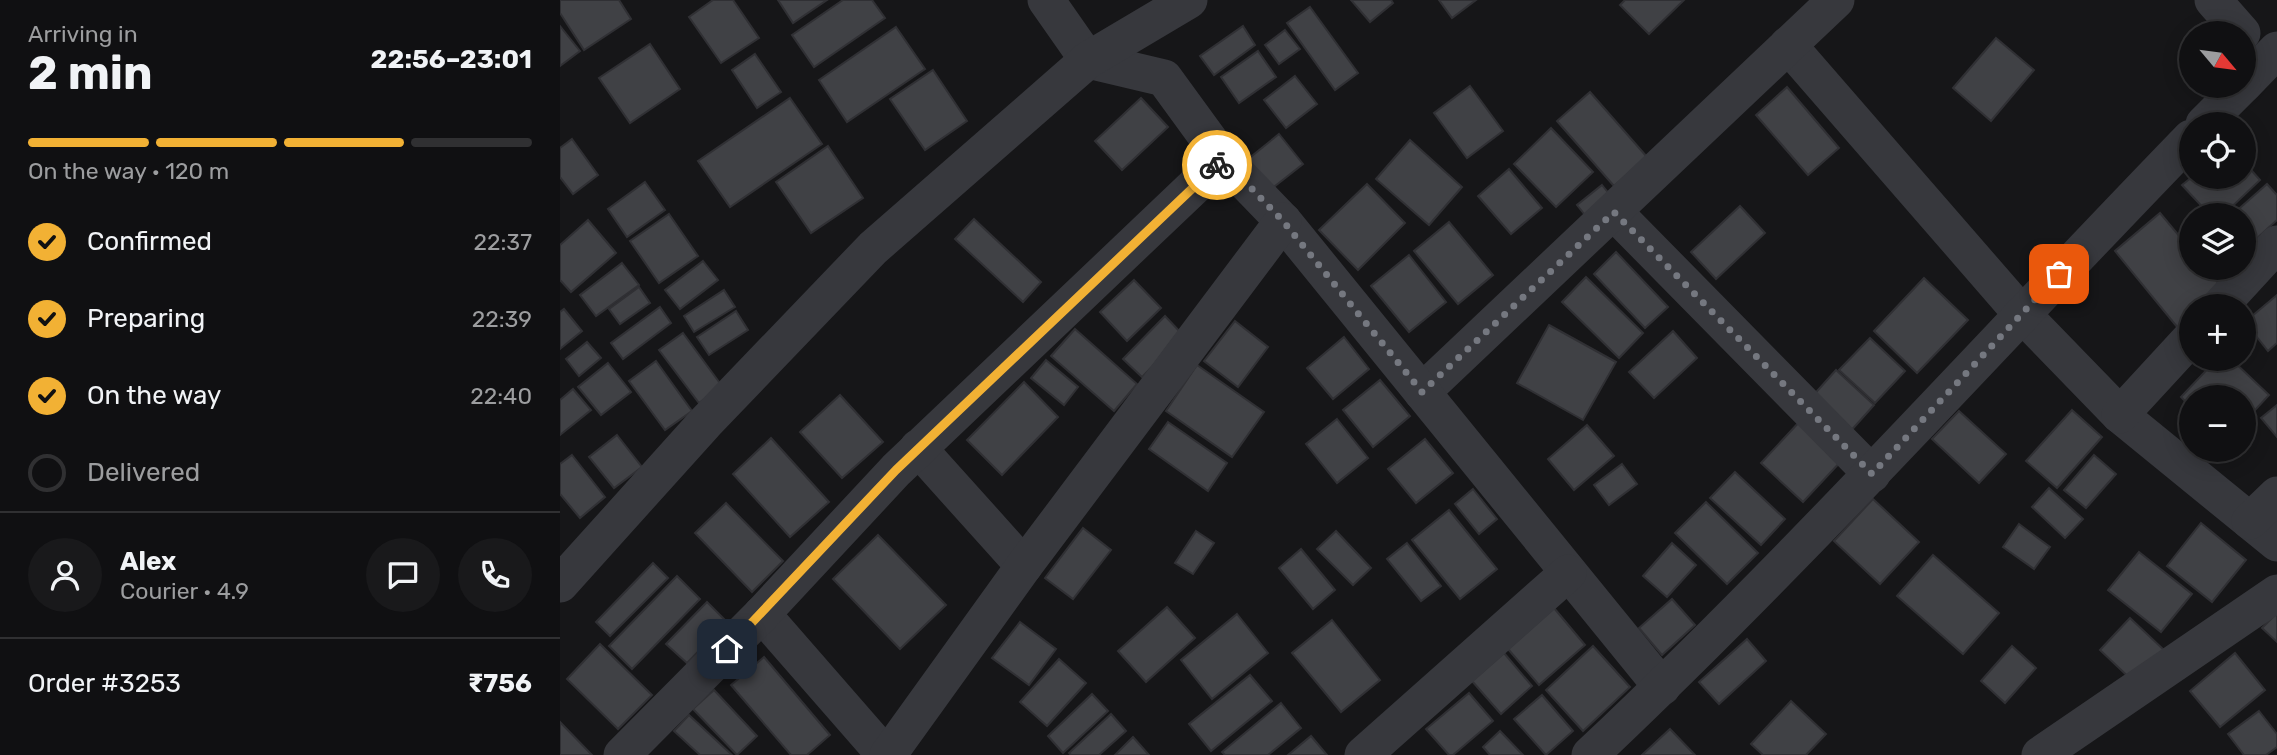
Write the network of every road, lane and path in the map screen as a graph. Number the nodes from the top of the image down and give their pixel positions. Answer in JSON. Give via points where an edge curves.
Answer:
{"nodes":[{"id":1,"x":1046,"y":0,"type":"edge"},
{"id":2,"x":1189,"y":0,"type":"edge"},
{"id":3,"x":1836,"y":0,"type":"edge"},
{"id":4,"x":2213,"y":0,"type":"edge"},
{"id":5,"x":2227,"y":21,"type":"edge"},
{"id":6,"x":1788,"y":45,"type":"junction"},
{"id":7,"x":1088,"y":60,"type":"junction"},
{"id":8,"x":2179,"y":150,"type":"edge"},
{"id":9,"x":1223,"y":159,"type":"junction"},
{"id":10,"x":1614,"y":212,"type":"junction"},
{"id":11,"x":1283,"y":221,"type":"junction"},
{"id":12,"x":2277,"y":244,"type":"edge"},
{"id":13,"x":2231,"y":294,"type":"edge"},
{"id":14,"x":2021,"y":313,"type":"junction"},
{"id":15,"x":2179,"y":351,"type":"edge"},
{"id":16,"x":1422,"y":392,"type":"junction"},
{"id":17,"x":2120,"y":415,"type":"junction"},
{"id":18,"x":918,"y":448,"type":"junction"},
{"id":19,"x":1872,"y":474,"type":"junction"},
{"id":20,"x":2277,"y":495,"type":"edge"},
{"id":21,"x":2263,"y":532,"type":"edge"},
{"id":22,"x":1024,"y":566,"type":"junction"},
{"id":23,"x":1568,"y":573,"type":"junction"},
{"id":24,"x":560,"y":584,"type":"edge"},
{"id":25,"x":2277,"y":593,"type":"edge"},
{"id":26,"x":762,"y":614,"type":"junction"},
{"id":27,"x":1662,"y":687,"type":"junction"},
{"id":28,"x":622,"y":755,"type":"edge"},
{"id":29,"x":886,"y":755,"type":"edge"},
{"id":30,"x":1363,"y":755,"type":"edge"},
{"id":31,"x":1590,"y":755,"type":"edge"},
{"id":32,"x":2040,"y":755,"type":"edge"}],
"edges":[{"from":1,"to":7,"type":"street"},
{"from":2,"to":7,"type":"street"},
{"from":3,"to":6,"type":"street"},
{"from":4,"to":5,"type":"street"},
{"from":6,"to":10,"type":"street"},
{"from":6,"to":14,"type":"street"},
{"from":7,"to":9,"type":"street","via":[[1164,78]]},
{"from":7,"to":24,"type":"street","via":[[873,248],[705,423]]},
{"from":8,"to":14,"type":"street"},
{"from":9,"to":11,"type":"street"},
{"from":9,"to":18,"type":"street"},
{"from":10,"to":16,"type":"street"},
{"from":10,"to":19,"type":"street"},
{"from":11,"to":16,"type":"street"},
{"from":11,"to":22,"type":"street"},
{"from":12,"to":13,"type":"street"},
{"from":14,"to":17,"type":"street"},
{"from":14,"to":19,"type":"street"},
{"from":15,"to":17,"type":"street"},
{"from":16,"to":23,"type":"street"},
{"from":17,"to":21,"type":"street"},
{"from":18,"to":22,"type":"street"},
{"from":18,"to":26,"type":"street"},
{"from":19,"to":27,"type":"street"},
{"from":20,"to":21,"type":"street"},
{"from":22,"to":29,"type":"street"},
{"from":23,"to":27,"type":"street"},
{"from":23,"to":30,"type":"street"},
{"from":25,"to":32,"type":"street"},
{"from":26,"to":28,"type":"street"},
{"from":26,"to":29,"type":"street"},
{"from":27,"to":31,"type":"street"}]}
